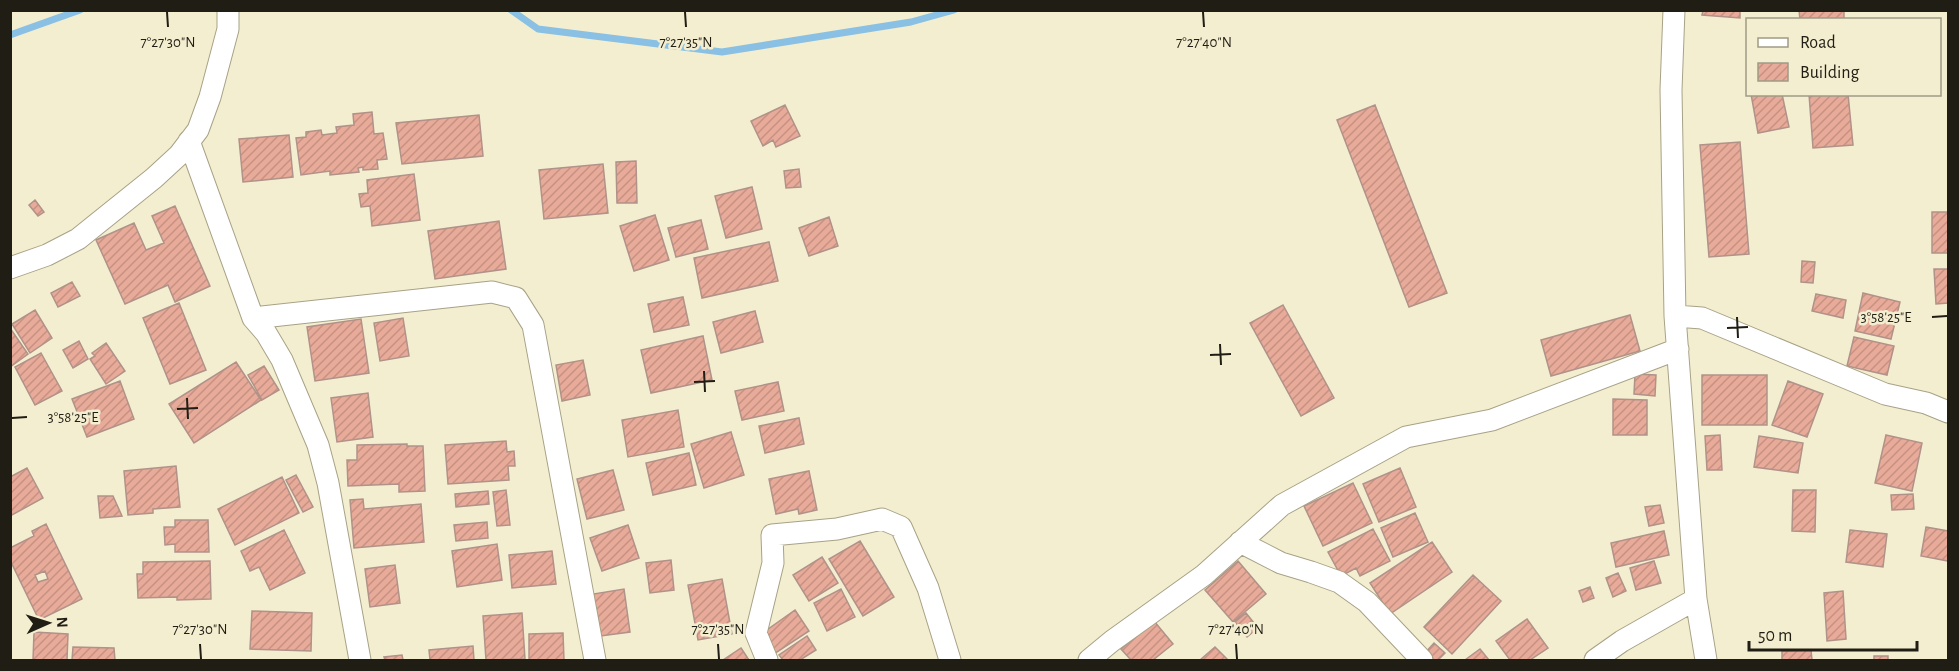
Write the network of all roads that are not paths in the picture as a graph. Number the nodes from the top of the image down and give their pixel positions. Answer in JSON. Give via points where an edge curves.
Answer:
{"nodes":[{"id":1,"x":228,"y":10,"type":"edge"},
{"id":2,"x":1674,"y":10,"type":"edge"},
{"id":3,"x":189,"y":141,"type":"junction"},
{"id":4,"x":10,"y":268,"type":"edge"},
{"id":5,"x":1675,"y":316,"type":"junction"},
{"id":6,"x":253,"y":318,"type":"junction"},
{"id":7,"x":1678,"y":350,"type":"junction"},
{"id":8,"x":1948,"y":412,"type":"edge"},
{"id":9,"x":1240,"y":542,"type":"junction"},
{"id":10,"x":1696,"y":599,"type":"junction"},
{"id":11,"x":1100,"y":657,"type":"edge"},
{"id":12,"x":360,"y":660,"type":"edge"},
{"id":13,"x":595,"y":660,"type":"edge"},
{"id":14,"x":767,"y":660,"type":"edge"},
{"id":15,"x":950,"y":660,"type":"edge"},
{"id":16,"x":1422,"y":660,"type":"edge"},
{"id":17,"x":1594,"y":660,"type":"edge"},
{"id":18,"x":1706,"y":660,"type":"edge"}],
"edges":[{"from":1,"to":3,"type":"street","via":[[228,29],[210,97],[198,130]]},
{"from":2,"to":5,"type":"street","via":[[1671,90]]},
{"from":3,"to":4,"type":"street","via":[[154,178],[78,239]]},
{"from":3,"to":6,"type":"street"},
{"from":5,"to":7,"type":"street"},
{"from":5,"to":8,"type":"street","via":[[1702,318],[1885,394]]},
{"from":6,"to":12,"type":"street","via":[[282,360],[318,445]]},
{"from":6,"to":13,"type":"street","via":[[492,292],[516,298],[533,325]]},
{"from":7,"to":9,"type":"street","via":[[1492,420],[1406,437],[1282,505]]},
{"from":7,"to":10,"type":"street"},
{"from":9,"to":11,"type":"street"},
{"from":9,"to":16,"type":"street","via":[[1281,563],[1340,582],[1367,602]]},
{"from":10,"to":17,"type":"street"},
{"from":10,"to":18,"type":"street"},
{"from":14,"to":15,"type":"street","via":[[756,633],[773,563],[772,535],[837,529],[882,519],[901,527],[928,588]]}]}
